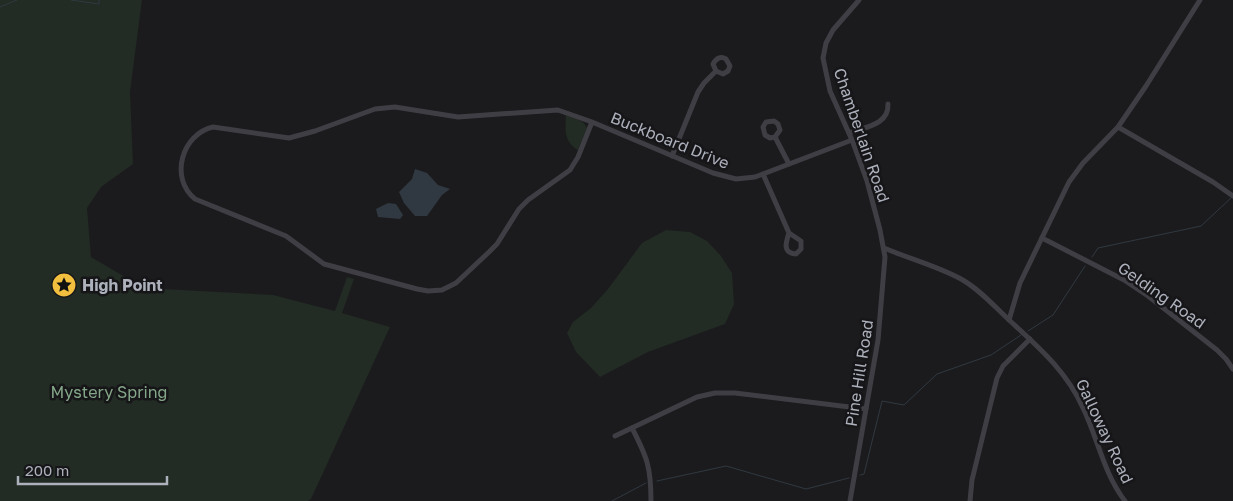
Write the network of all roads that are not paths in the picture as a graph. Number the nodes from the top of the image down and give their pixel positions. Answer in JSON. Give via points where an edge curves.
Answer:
{"nodes":[{"id":1,"x":859,"y":0,"type":"edge"},
{"id":2,"x":1200,"y":0,"type":"edge"},
{"id":3,"x":716,"y":71,"type":"dead end"},
{"id":4,"x":888,"y":104,"type":"dead end"},
{"id":5,"x":592,"y":122,"type":"junction"},
{"id":6,"x":1118,"y":126,"type":"junction"},
{"id":7,"x":849,"y":133,"type":"junction"},
{"id":8,"x":775,"y":137,"type":"dead end"},
{"id":9,"x":852,"y":140,"type":"junction"},
{"id":10,"x":672,"y":156,"type":"junction"},
{"id":11,"x":789,"y":164,"type":"junction"},
{"id":12,"x":763,"y":174,"type":"junction"},
{"id":13,"x":1233,"y":196,"type":"edge"},
{"id":14,"x":788,"y":233,"type":"dead end"},
{"id":15,"x":1042,"y":238,"type":"junction"},
{"id":16,"x":884,"y":248,"type":"junction"},
{"id":17,"x":1009,"y":320,"type":"junction"},
{"id":18,"x":1030,"y":338,"type":"junction"},
{"id":19,"x":1233,"y":369,"type":"edge"},
{"id":20,"x":866,"y":410,"type":"junction"},
{"id":21,"x":632,"y":428,"type":"junction"},
{"id":22,"x":615,"y":436,"type":"dead end"},
{"id":23,"x":651,"y":501,"type":"edge"},
{"id":24,"x":850,"y":501,"type":"edge"},
{"id":25,"x":970,"y":501,"type":"edge"},
{"id":26,"x":1125,"y":501,"type":"edge"}],
"edges":[{"from":1,"to":7,"type":"street","name":"Chamberlain Road","via":[[833,30],[823,58],[830,91]]},
{"from":2,"to":6,"type":"street"},
{"from":3,"to":10,"type":"street","via":[[698,92]]},
{"from":4,"to":7,"type":"street","via":[[883,120]]},
{"from":5,"to":5,"type":"street","name":"Buckboard Drive","via":[[570,170],[528,200],[497,244],[466,275],[450,287],[436,291],[417,289],[324,264],[286,236],[195,199],[185,188],[182,173],[182,156],[187,145],[195,135],[213,127],[289,138],[376,109],[395,107],[458,117],[558,110]]},
{"from":5,"to":10,"type":"street","name":"Buckboard Drive"},
{"from":6,"to":13,"type":"street"},
{"from":6,"to":15,"type":"street","via":[[1075,173]]},
{"from":7,"to":9,"type":"street","name":"Chamberlain Road"},
{"from":8,"to":11,"type":"street"},
{"from":9,"to":11,"type":"street","name":"Buckboard Drive"},
{"from":9,"to":16,"type":"street","name":"Chamberlain Road","via":[[867,181]]},
{"from":10,"to":12,"type":"street","name":"Buckboard Drive","via":[[727,177],[748,178]]},
{"from":11,"to":12,"type":"street","name":"Buckboard Drive"},
{"from":12,"to":14,"type":"street"},
{"from":15,"to":17,"type":"street","via":[[1020,283]]},
{"from":15,"to":19,"type":"street","name":"Gelding Road","via":[[1124,280],[1148,296],[1217,350]]},
{"from":16,"to":17,"type":"street","name":"Galloway Road","via":[[946,272],[976,289]]},
{"from":16,"to":20,"type":"street","name":"Pine Hill Road","via":[[881,318]]},
{"from":17,"to":18,"type":"street","name":"Galloway Road"},
{"from":18,"to":25,"type":"street","via":[[1002,366],[997,378],[972,480]]},
{"from":18,"to":26,"type":"street","name":"Galloway Road","via":[[1048,355],[1074,389],[1110,476]]},
{"from":20,"to":21,"type":"street","via":[[715,392],[697,396]]},
{"from":20,"to":24,"type":"street","name":"Pine Hill Road"},
{"from":21,"to":22,"type":"street"},
{"from":21,"to":23,"type":"street","via":[[649,464]]}]}
